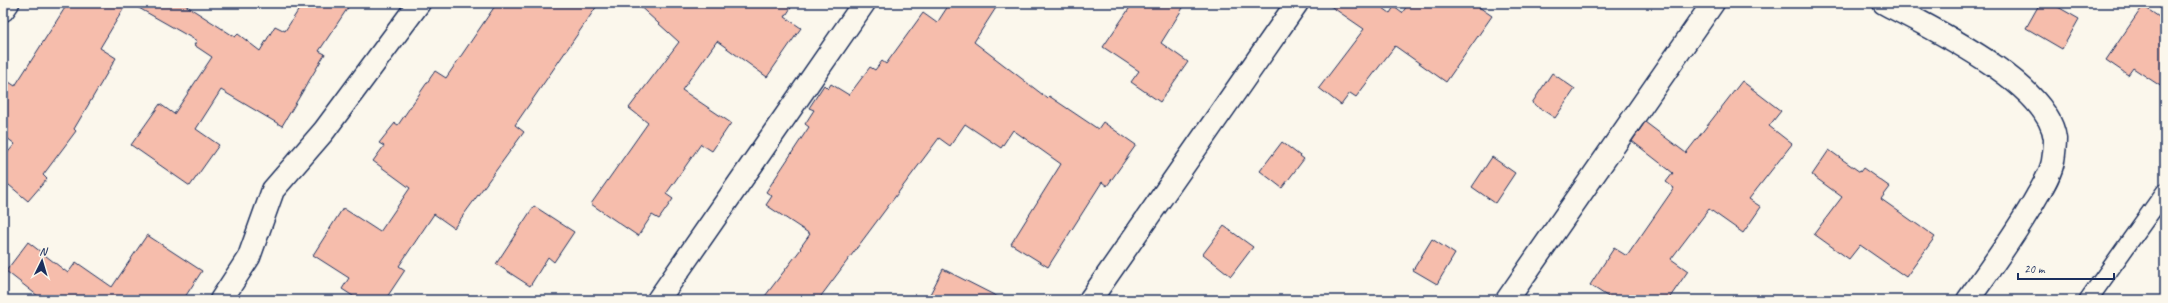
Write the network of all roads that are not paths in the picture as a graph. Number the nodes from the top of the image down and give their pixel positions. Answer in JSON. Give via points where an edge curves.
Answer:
{"nodes":[{"id":1,"x":8,"y":3,"type":"edge"},
{"id":2,"x":419,"y":3,"type":"edge"},
{"id":3,"x":864,"y":3,"type":"edge"},
{"id":4,"x":1297,"y":3,"type":"edge"},
{"id":5,"x":1713,"y":3,"type":"edge"},
{"id":6,"x":1884,"y":3,"type":"edge"},
{"id":7,"x":3,"y":10,"type":"edge"},
{"id":8,"x":2165,"y":192,"type":"edge"},
{"id":9,"x":221,"y":300,"type":"edge"},
{"id":10,"x":658,"y":300,"type":"edge"},
{"id":11,"x":1090,"y":300,"type":"edge"},
{"id":12,"x":1508,"y":300,"type":"edge"},
{"id":13,"x":1968,"y":300,"type":"edge"},
{"id":14,"x":2088,"y":300,"type":"edge"}],
"edges":[{"from":1,"to":7,"type":"street"},
{"from":2,"to":9,"type":"street","via":[[324,131],[273,190],[249,257]]},
{"from":3,"to":10,"type":"street"},
{"from":4,"to":11,"type":"street"},
{"from":5,"to":12,"type":"street"},
{"from":6,"to":13,"type":"street","via":[[1962,45],[2002,72],[2032,97],[2047,119],[2055,139],[2053,162],[2044,185]]},
{"from":8,"to":14,"type":"lane"}]}
